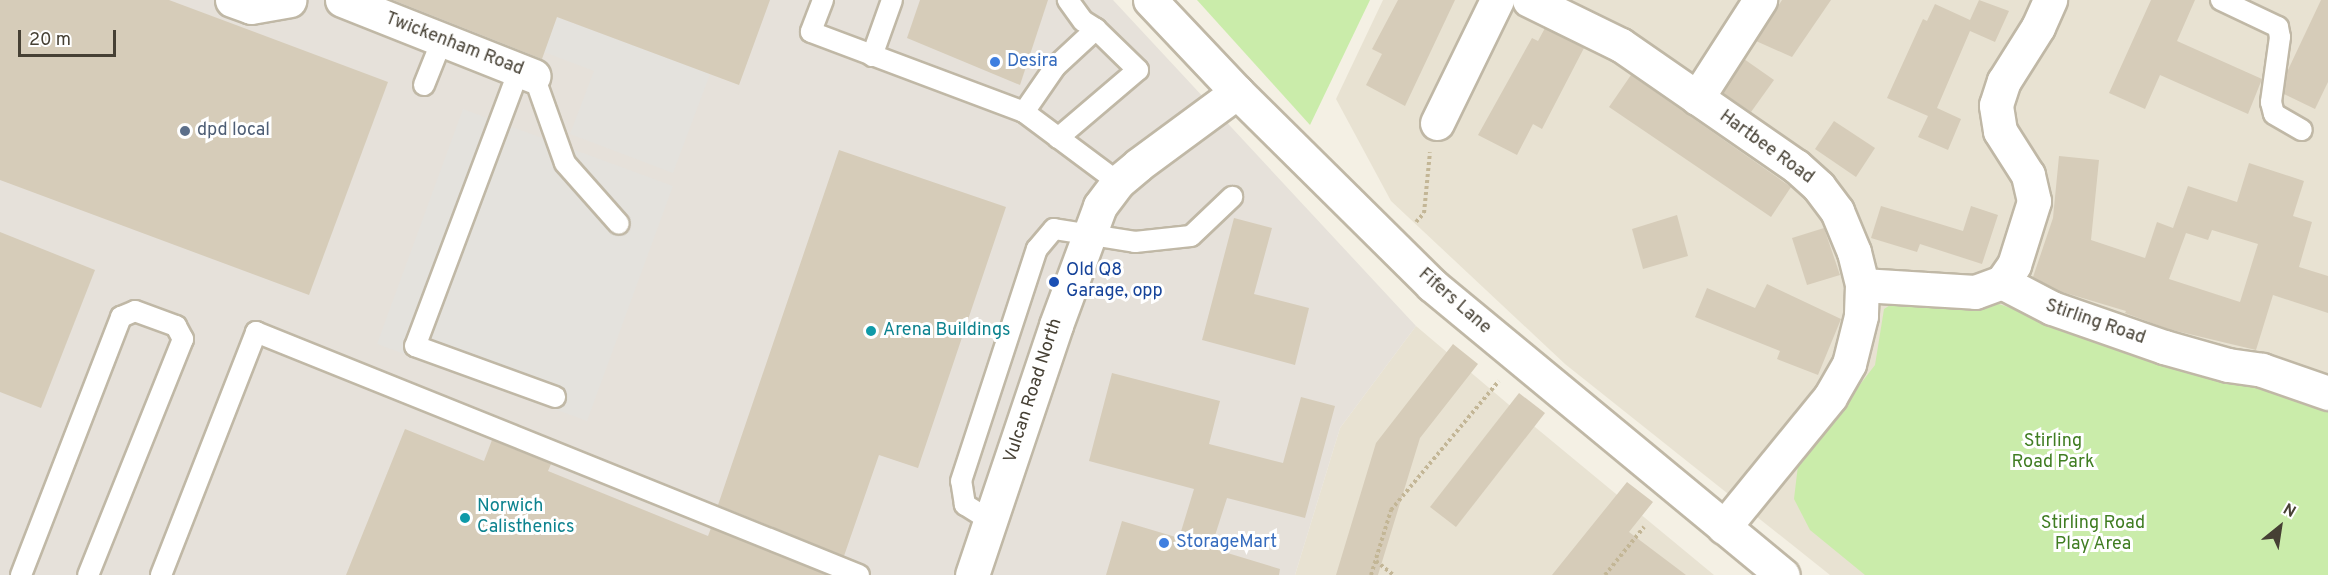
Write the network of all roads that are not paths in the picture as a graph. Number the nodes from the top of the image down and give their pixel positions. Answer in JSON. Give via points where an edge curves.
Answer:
{"nodes":[{"id":1,"x":232,"y":0,"type":"edge"},
{"id":2,"x":289,"y":0,"type":"edge"},
{"id":3,"x":342,"y":0,"type":"edge"},
{"id":4,"x":823,"y":0,"type":"edge"},
{"id":5,"x":892,"y":0,"type":"edge"},
{"id":6,"x":1068,"y":0,"type":"edge"},
{"id":7,"x":1150,"y":0,"type":"edge"},
{"id":8,"x":1497,"y":0,"type":"edge"},
{"id":9,"x":1529,"y":0,"type":"edge"},
{"id":10,"x":1760,"y":0,"type":"edge"},
{"id":11,"x":2050,"y":0,"type":"edge"},
{"id":12,"x":2221,"y":0,"type":"edge"},
{"id":13,"x":1096,"y":28,"type":"junction"},
{"id":14,"x":442,"y":40,"type":"junction"},
{"id":15,"x":872,"y":56,"type":"junction"},
{"id":16,"x":527,"y":73,"type":"junction"},
{"id":17,"x":424,"y":85,"type":"dead end"},
{"id":18,"x":1237,"y":92,"type":"junction"},
{"id":19,"x":1697,"y":98,"type":"junction"},
{"id":20,"x":1024,"y":112,"type":"junction"},
{"id":21,"x":1437,"y":123,"type":"road end"},
{"id":22,"x":2302,"y":129,"type":"dead end"},
{"id":23,"x":1058,"y":138,"type":"junction"},
{"id":24,"x":1118,"y":182,"type":"junction"},
{"id":25,"x":1232,"y":197,"type":"dead end"},
{"id":26,"x":619,"y":224,"type":"dead end"},
{"id":27,"x":1088,"y":234,"type":"junction"},
{"id":28,"x":2002,"y":282,"type":"junction"},
{"id":29,"x":1862,"y":285,"type":"junction"},
{"id":30,"x":2328,"y":393,"type":"edge"},
{"id":31,"x":555,"y":397,"type":"dead end"},
{"id":32,"x":991,"y":521,"type":"junction"},
{"id":33,"x":1724,"y":526,"type":"junction"},
{"id":34,"x":21,"y":575,"type":"edge"},
{"id":35,"x":88,"y":575,"type":"edge"},
{"id":36,"x":161,"y":575,"type":"edge"},
{"id":37,"x":859,"y":575,"type":"edge"},
{"id":38,"x":972,"y":575,"type":"edge"},
{"id":39,"x":1783,"y":575,"type":"edge"}],
"edges":[{"from":1,"to":2,"type":"street","via":[[251,7]]},
{"from":3,"to":14,"type":"street","name":"Twickenham Road"},
{"from":4,"to":15,"type":"lane","via":[[811,32]]},
{"from":5,"to":15,"type":"lane"},
{"from":6,"to":13,"type":"lane","via":[[1083,21]]},
{"from":7,"to":18,"type":"street","name":"Fifers Lane"},
{"from":8,"to":21,"type":"street"},
{"from":9,"to":19,"type":"street","name":"Hartbee Road","via":[[1621,45]]},
{"from":10,"to":19,"type":"street"},
{"from":11,"to":28,"type":"street","via":[[2004,81],[1996,105],[2000,131],[2028,175],[2034,201],[2014,265]]},
{"from":12,"to":22,"type":"lane","via":[[2278,27],[2271,102],[2274,114]]},
{"from":13,"to":20,"type":"lane","via":[[1055,67]]},
{"from":13,"to":23,"type":"lane","via":[[1138,70],[1137,75]]},
{"from":14,"to":16,"type":"street","name":"Twickenham Road"},
{"from":14,"to":17,"type":"lane"},
{"from":15,"to":20,"type":"lane"},
{"from":16,"to":26,"type":"lane","via":[[565,163]]},
{"from":16,"to":31,"type":"lane","via":[[415,346]]},
{"from":18,"to":24,"type":"street","name":"Vulcan Road North"},
{"from":18,"to":33,"type":"street","name":"Fifers Lane","via":[[1432,285]]},
{"from":19,"to":29,"type":"street","name":"Hartbee Road","via":[[1819,187],[1837,211]]},
{"from":20,"to":23,"type":"lane"},
{"from":23,"to":24,"type":"lane"},
{"from":24,"to":27,"type":"street","name":"Vulcan Road North","via":[[1100,206]]},
{"from":25,"to":27,"type":"lane","via":[[1191,236],[1135,242]]},
{"from":27,"to":32,"type":"street","name":"Vulcan Road North"},
{"from":27,"to":32,"type":"lane","via":[[1054,229],[1037,249],[961,481],[965,505]]},
{"from":28,"to":29,"type":"street","via":[[1975,292]]},
{"from":28,"to":30,"type":"street","name":"Stirling Road","via":[[2052,308],[2164,347],[2262,370]]},
{"from":29,"to":33,"type":"street","name":"Hartbee Road","via":[[1861,316],[1849,364],[1830,397]]},
{"from":32,"to":38,"type":"street","name":"Vulcan Road North"},
{"from":33,"to":39,"type":"street","name":"Fifers Lane"},
{"from":34,"to":35,"type":"lane","via":[[121,317],[135,311],[176,326],[183,339]]},
{"from":36,"to":37,"type":"lane","via":[[256,332]]}]}
